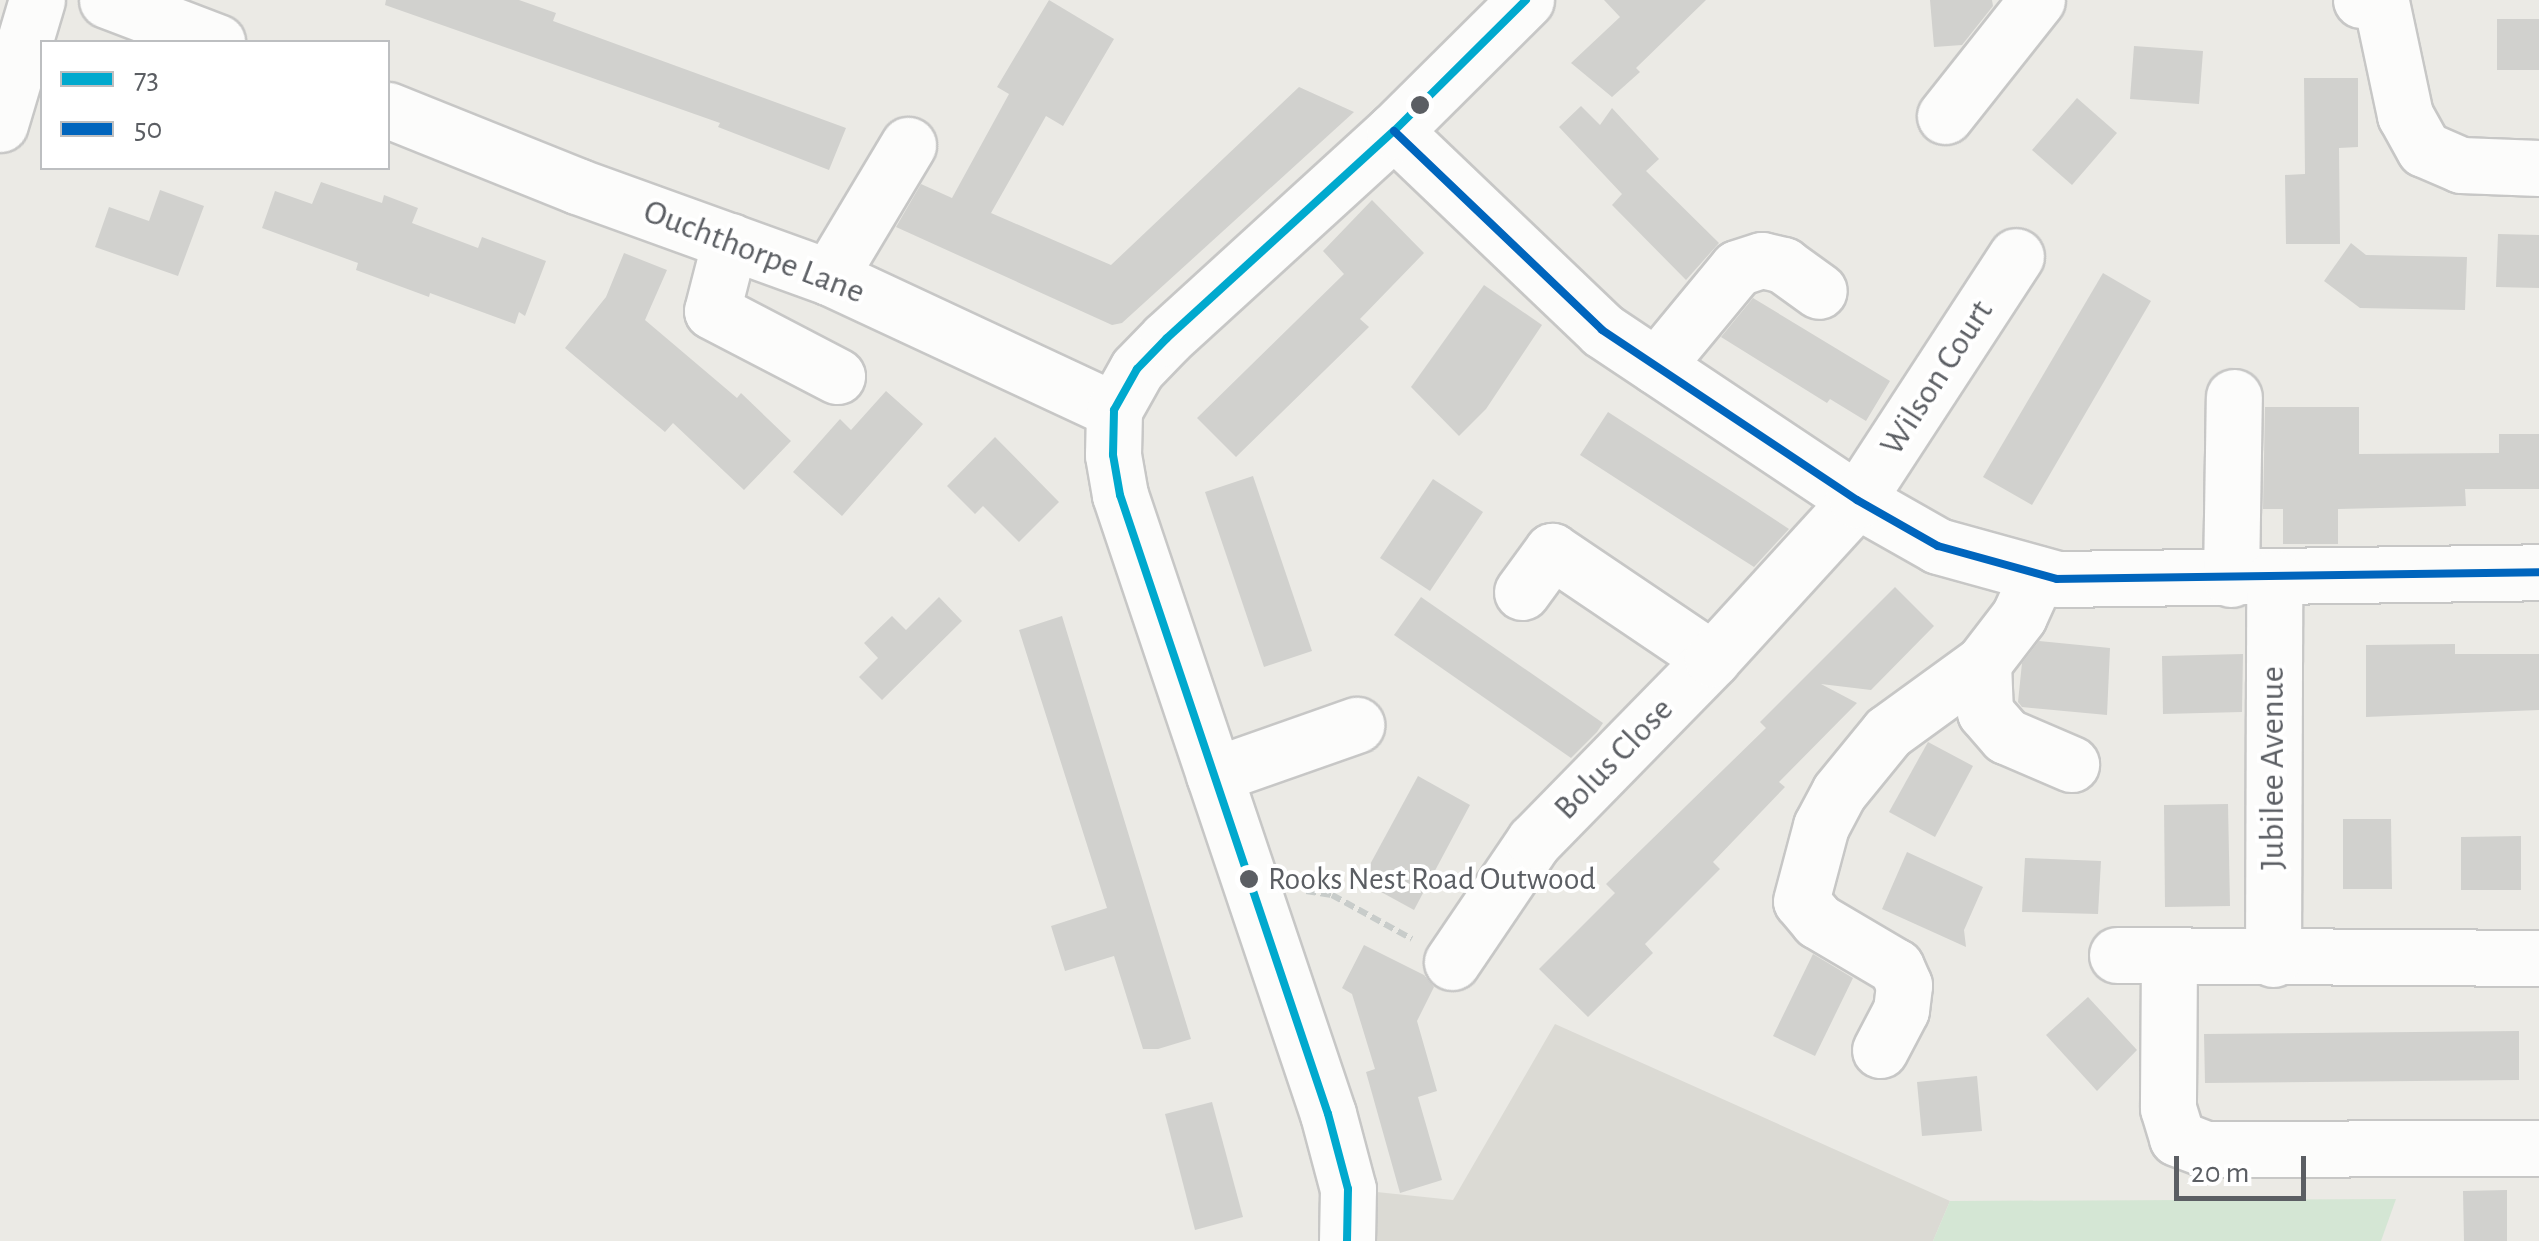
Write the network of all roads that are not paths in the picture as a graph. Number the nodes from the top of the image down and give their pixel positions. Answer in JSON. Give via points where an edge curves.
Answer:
{"nodes":[{"id":1,"x":36,"y":0,"type":"edge"},
{"id":2,"x":2037,"y":0,"type":"edge"},
{"id":3,"x":111,"y":1,"type":"edge"},
{"id":4,"x":1522,"y":1,"type":"edge"},
{"id":5,"x":2374,"y":1,"type":"edge"},
{"id":6,"x":212,"y":40,"type":"edge"},
{"id":7,"x":390,"y":111,"type":"edge"},
{"id":8,"x":1945,"y":116,"type":"dead end"},
{"id":9,"x":0,"y":124,"type":"edge"},
{"id":10,"x":1394,"y":130,"type":"junction"},
{"id":11,"x":908,"y":145,"type":"dead end"},
{"id":12,"x":2539,"y":168,"type":"edge"},
{"id":13,"x":730,"y":241,"type":"junction"},
{"id":14,"x":2016,"y":256,"type":"dead end"},
{"id":15,"x":829,"y":277,"type":"junction"},
{"id":16,"x":1819,"y":291,"type":"dead end"},
{"id":17,"x":1656,"y":366,"type":"junction"},
{"id":18,"x":836,"y":376,"type":"dead end"},
{"id":19,"x":2234,"y":397,"type":"dead end"},
{"id":20,"x":1114,"y":410,"type":"junction"},
{"id":21,"x":1857,"y":500,"type":"junction"},
{"id":22,"x":2539,"y":572,"type":"edge"},
{"id":23,"x":2038,"y":574,"type":"junction"},
{"id":24,"x":2252,"y":579,"type":"junction"},
{"id":25,"x":1522,"y":592,"type":"dead end"},
{"id":26,"x":1712,"y":659,"type":"junction"},
{"id":27,"x":1982,"y":663,"type":"junction"},
{"id":28,"x":1356,"y":724,"type":"dead end"},
{"id":29,"x":2072,"y":764,"type":"dead end"},
{"id":30,"x":1214,"y":775,"type":"junction"},
{"id":31,"x":1436,"y":953,"type":"road end"},
{"id":32,"x":2539,"y":958,"type":"edge"},
{"id":33,"x":2272,"y":959,"type":"junction"},
{"id":34,"x":1880,"y":1050,"type":"dead end"},
{"id":35,"x":2539,"y":1148,"type":"edge"},
{"id":36,"x":1347,"y":1241,"type":"edge"}],
"edges":[{"from":1,"to":9,"type":"street"},
{"from":2,"to":8,"type":"street"},
{"from":3,"to":6,"type":"street"},
{"from":4,"to":10,"type":"street"},
{"from":5,"to":12,"type":"street","via":[[2405,115],[2424,149],[2462,165]]},
{"from":7,"to":13,"type":"street","name":"Ouchthorpe Lane"},
{"from":10,"to":17,"type":"street","via":[[1602,330]]},
{"from":10,"to":20,"type":"street","via":[[1166,338],[1137,369]]},
{"from":11,"to":15,"type":"street"},
{"from":13,"to":15,"type":"street","name":"Ouchthorpe Lane"},
{"from":13,"to":18,"type":"street","via":[[712,310]]},
{"from":14,"to":21,"type":"street","name":"Wilson Court"},
{"from":15,"to":20,"type":"street","name":"Ouchthorpe Lane"},
{"from":16,"to":17,"type":"street","via":[[1783,265],[1762,260],[1737,268]]},
{"from":17,"to":21,"type":"street"},
{"from":19,"to":24,"type":"street","name":"Jubilee Avenue"},
{"from":20,"to":30,"type":"street","via":[[1112,456],[1120,495]]},
{"from":21,"to":23,"type":"street","via":[[1938,546]]},
{"from":21,"to":26,"type":"street","name":"Bolus Close"},
{"from":22,"to":24,"type":"street"},
{"from":23,"to":24,"type":"street"},
{"from":23,"to":27,"type":"street","via":[[2019,616]]},
{"from":24,"to":33,"type":"street","name":"Jubilee Avenue"},
{"from":25,"to":26,"type":"street","via":[[1552,551]]},
{"from":26,"to":31,"type":"street","name":"Bolus Close","via":[[1534,841]]},
{"from":27,"to":29,"type":"street","via":[[1985,712],[2006,736]]},
{"from":27,"to":34,"type":"street","via":[[1898,724],[1862,761],[1821,826],[1801,901],[1818,921],[1896,967],[1904,985],[1901,1010]]},
{"from":28,"to":30,"type":"street"},
{"from":30,"to":36,"type":"street","via":[[1328,1114],[1348,1189]]},
{"from":32,"to":33,"type":"street"},
{"from":33,"to":35,"type":"street","via":[[2143,956],[2177,1138],[2206,1149]]}]}
